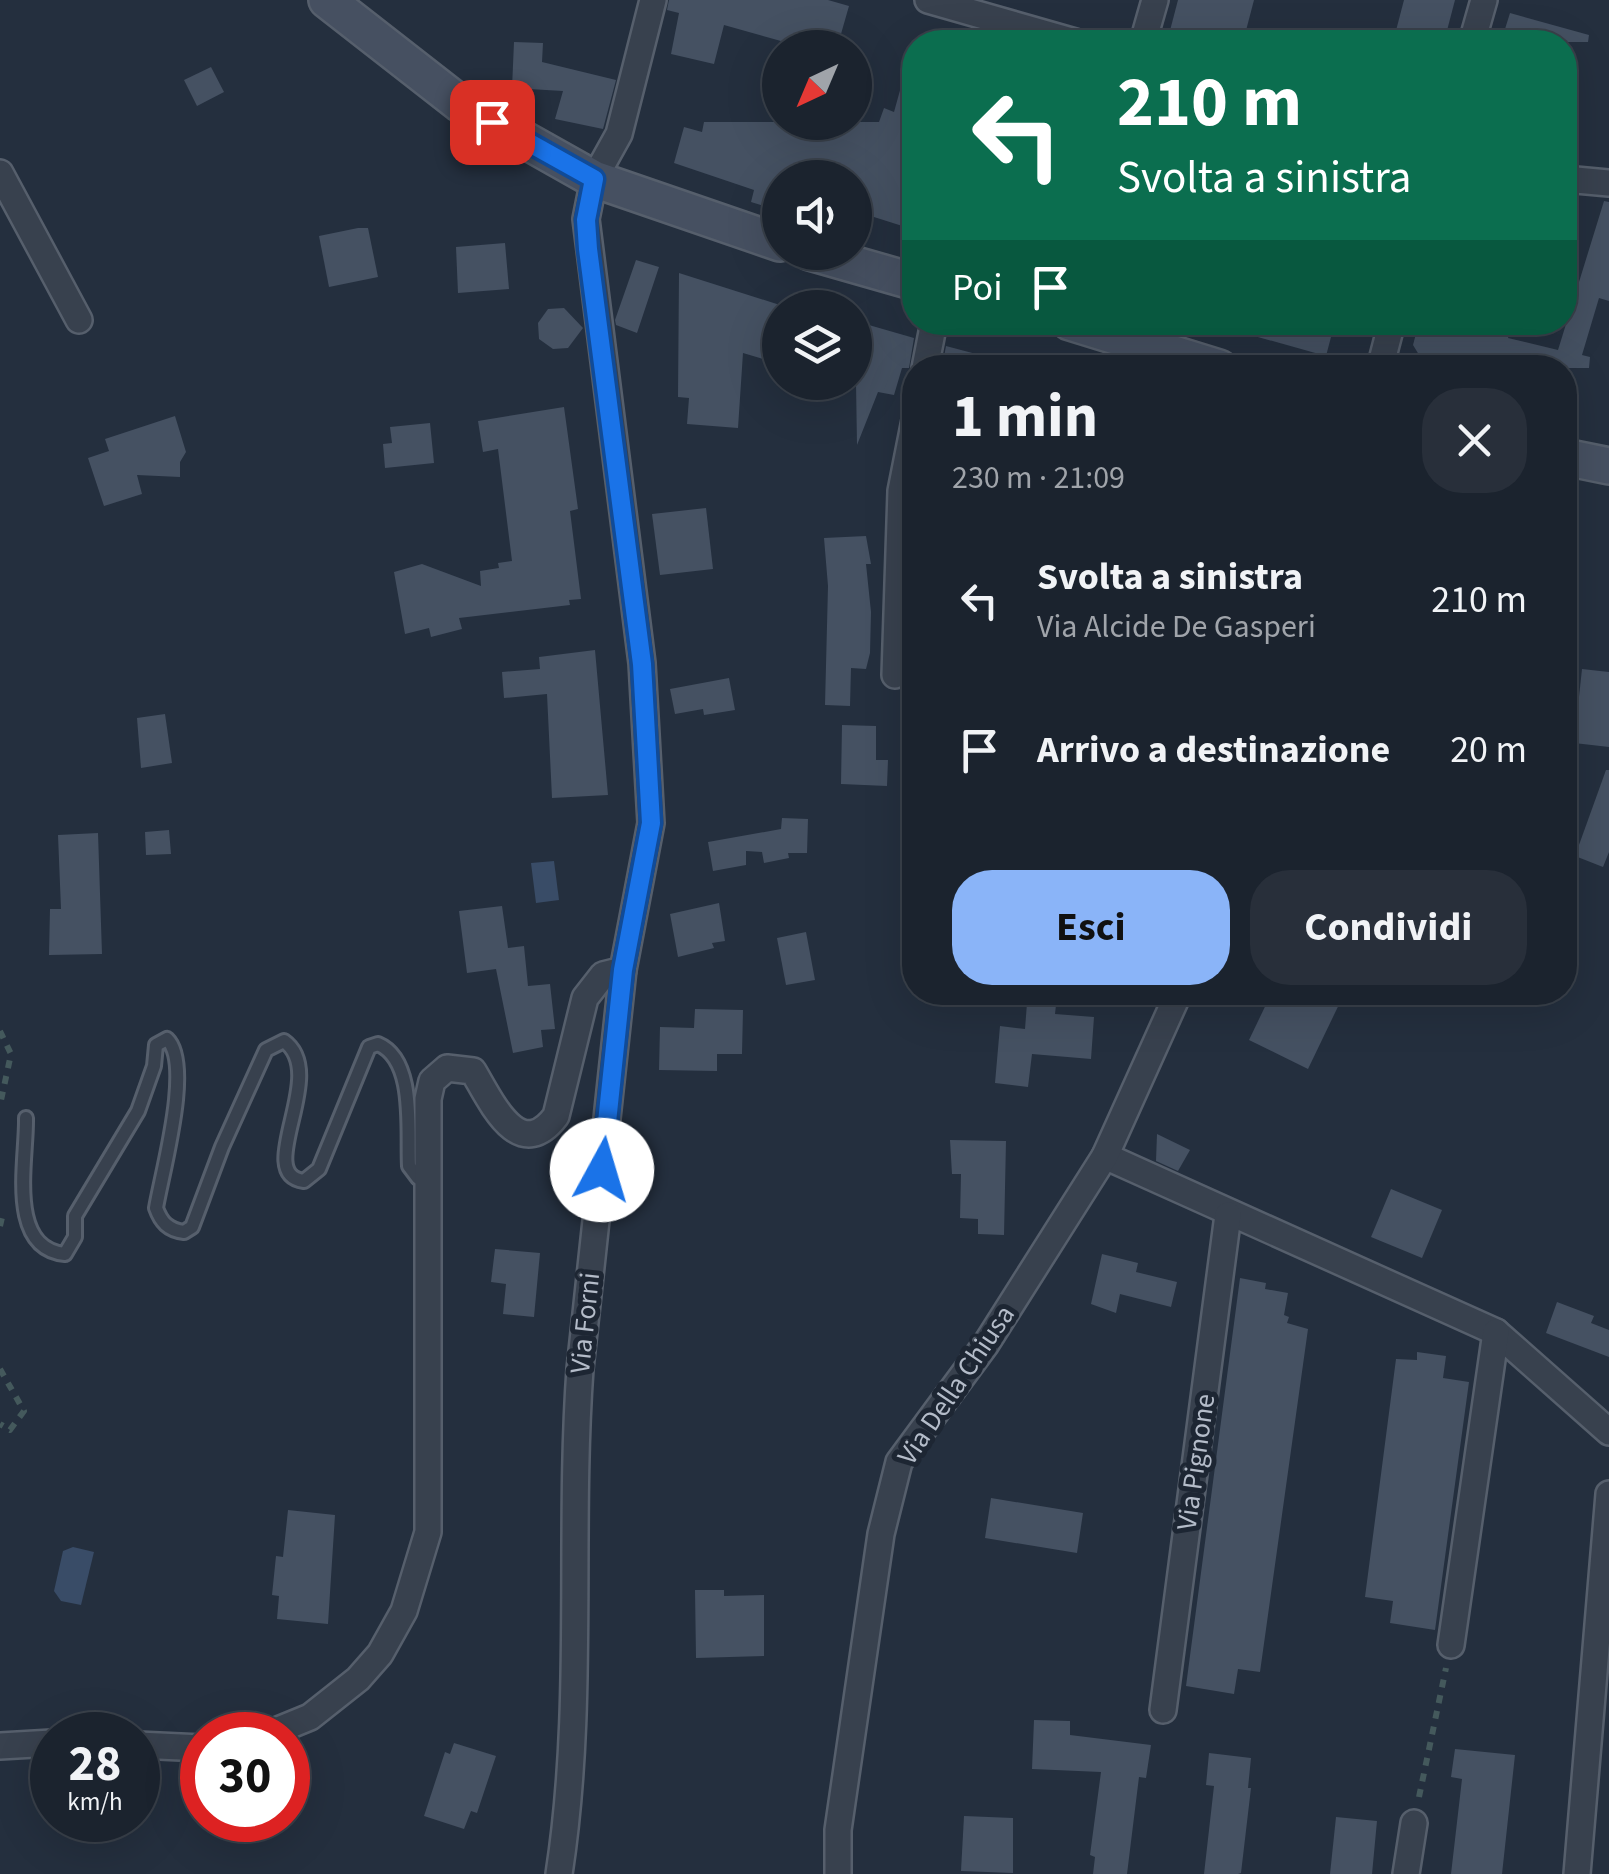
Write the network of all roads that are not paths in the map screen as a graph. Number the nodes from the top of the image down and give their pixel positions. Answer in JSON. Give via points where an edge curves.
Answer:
{"nodes":[{"id":1,"x":327,"y":0,"type":"edge"},
{"id":2,"x":653,"y":0,"type":"edge"},
{"id":3,"x":928,"y":0,"type":"edge"},
{"id":4,"x":1155,"y":0,"type":"edge"},
{"id":5,"x":1484,"y":0,"type":"edge"},
{"id":6,"x":1033,"y":30,"type":"edge"},
{"id":7,"x":1147,"y":30,"type":"edge"},
{"id":8,"x":1475,"y":30,"type":"edge"},
{"id":9,"x":0,"y":173,"type":"edge"},
{"id":10,"x":594,"y":179,"type":"junction"},
{"id":11,"x":1577,"y":180,"type":"edge"},
{"id":12,"x":1609,"y":183,"type":"edge"},
{"id":13,"x":762,"y":237,"type":"edge"},
{"id":14,"x":872,"y":270,"type":"edge"},
{"id":15,"x":902,"y":278,"type":"edge"},
{"id":16,"x":79,"y":320,"type":"dead end"},
{"id":17,"x":1113,"y":335,"type":"edge"},
{"id":18,"x":1177,"y":355,"type":"edge"},
{"id":19,"x":1577,"y":459,"type":"edge"},
{"id":20,"x":1609,"y":466,"type":"edge"},
{"id":21,"x":902,"y":486,"type":"edge"},
{"id":22,"x":895,"y":676,"type":"dead end"},
{"id":23,"x":623,"y":970,"type":"junction"},
{"id":24,"x":1173,"y":1005,"type":"edge"},
{"id":25,"x":26,"y":1118,"type":"dead end"},
{"id":26,"x":1105,"y":1156,"type":"junction"},
{"id":27,"x":430,"y":1178,"type":"junction"},
{"id":28,"x":1228,"y":1215,"type":"junction"},
{"id":29,"x":1496,"y":1332,"type":"junction"},
{"id":30,"x":1609,"y":1432,"type":"edge"},
{"id":31,"x":1609,"y":1494,"type":"edge"},
{"id":32,"x":1450,"y":1645,"type":"road end"},
{"id":33,"x":1163,"y":1710,"type":"dead end"},
{"id":34,"x":310,"y":1718,"type":"edge"},
{"id":35,"x":30,"y":1744,"type":"edge"},
{"id":36,"x":0,"y":1746,"type":"edge"},
{"id":37,"x":1414,"y":1823,"type":"road end"},
{"id":38,"x":559,"y":1874,"type":"edge"},
{"id":39,"x":838,"y":1874,"type":"edge"},
{"id":40,"x":1406,"y":1874,"type":"edge"},
{"id":41,"x":1577,"y":1874,"type":"edge"}],
"edges":[{"from":1,"to":10,"type":"main road","via":[[459,103]]},
{"from":2,"to":10,"type":"street","via":[[620,134]]},
{"from":3,"to":6,"type":"street"},
{"from":4,"to":7,"type":"street"},
{"from":5,"to":8,"type":"street"},
{"from":9,"to":16,"type":"street"},
{"from":10,"to":13,"type":"main road"},
{"from":10,"to":23,"type":"street","name":"Via Forni","via":[[586,220],[642,664],[651,823]]},
{"from":11,"to":12,"type":"street"},
{"from":14,"to":15,"type":"main road"},
{"from":17,"to":18,"type":"main road"},
{"from":19,"to":20,"type":"main road"},
{"from":21,"to":22,"type":"street"},
{"from":23,"to":27,"type":"street","via":[[603,975],[584,998],[556,1116],[542,1130],[529,1135],[512,1128],[473,1071],[447,1068],[432,1081]]},
{"from":23,"to":38,"type":"street","name":"Via Forni","via":[[576,1428],[576,1653],[569,1813]]},
{"from":24,"to":26,"type":"street","name":"Via Della Chiusa"},
{"from":25,"to":27,"type":"lane","via":[[24,1213],[32,1235],[55,1253],[72,1246],[75,1216],[138,1111],[156,1045],[167,1039],[175,1046],[179,1076],[156,1208],[174,1231],[192,1227],[266,1050],[284,1041],[302,1075],[285,1153],[294,1180],[320,1169],[369,1047],[378,1044],[400,1063],[409,1166],[418,1178]]},
{"from":26,"to":28,"type":"street"},
{"from":26,"to":39,"type":"street","name":"Via Della Chiusa","via":[[986,1344],[899,1462],[880,1534],[838,1830]]},
{"from":27,"to":34,"type":"street","via":[[428,1532],[404,1611],[380,1654]]},
{"from":28,"to":29,"type":"street"},
{"from":28,"to":33,"type":"street","name":"Via Pignone"},
{"from":29,"to":30,"type":"street"},
{"from":29,"to":32,"type":"street"},
{"from":31,"to":41,"type":"street"},
{"from":35,"to":36,"type":"street"},
{"from":37,"to":40,"type":"street"}]}
